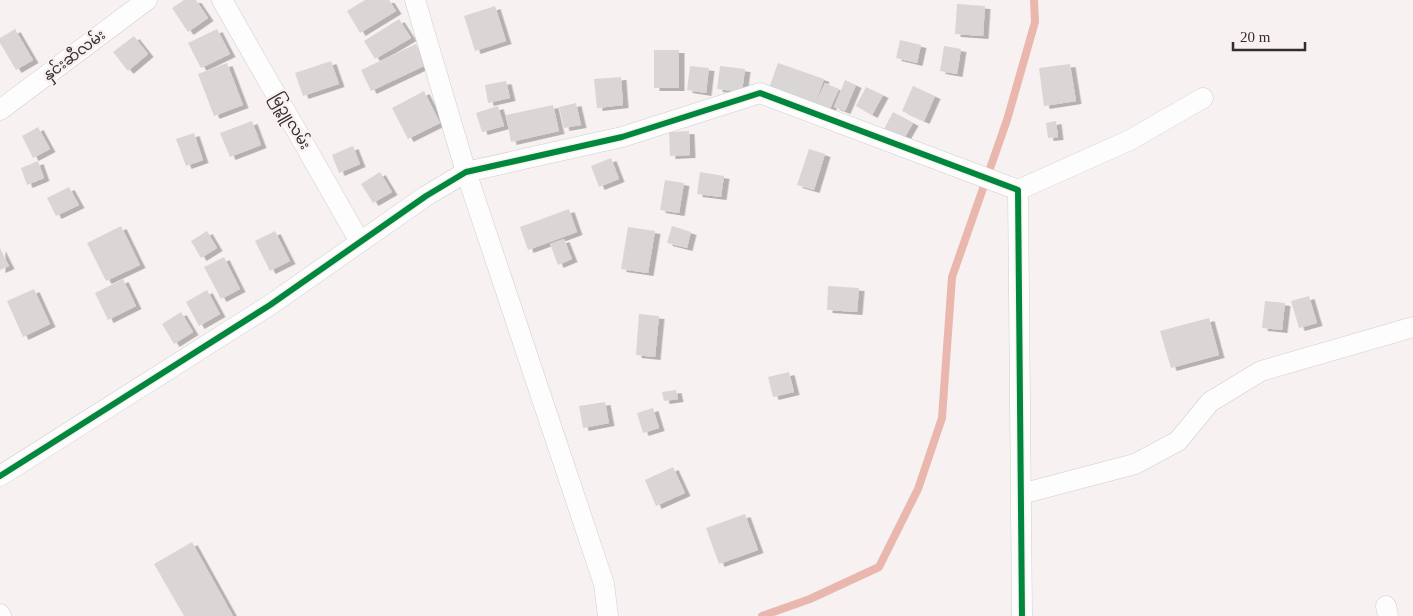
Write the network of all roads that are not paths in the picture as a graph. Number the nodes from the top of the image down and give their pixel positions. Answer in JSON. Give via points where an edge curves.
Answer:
{"nodes":[{"id":1,"x":147,"y":0,"type":"edge"},
{"id":2,"x":222,"y":0,"type":"edge"},
{"id":3,"x":415,"y":0,"type":"edge"},
{"id":4,"x":1203,"y":98,"type":"dead end"},
{"id":5,"x":0,"y":110,"type":"edge"},
{"id":6,"x":466,"y":172,"type":"junction"},
{"id":7,"x":1009,"y":187,"type":"junction"},
{"id":8,"x":360,"y":242,"type":"junction"},
{"id":9,"x":1413,"y":327,"type":"edge"},
{"id":10,"x":0,"y":476,"type":"edge"},
{"id":11,"x":1020,"y":494,"type":"junction"},
{"id":12,"x":608,"y":616,"type":"edge"},
{"id":13,"x":1022,"y":616,"type":"edge"}],
"edges":[{"from":1,"to":5,"type":"street","name":"နှင်းဆီလမ်း"},
{"from":2,"to":8,"type":"street","name":"မြဉ္ဇူလမ်း"},
{"from":3,"to":6,"type":"street"},
{"from":4,"to":7,"type":"street","via":[[1130,140]]},
{"from":6,"to":7,"type":"street","via":[[622,137],[760,92]]},
{"from":6,"to":8,"type":"street"},
{"from":6,"to":12,"type":"street","via":[[604,584]]},
{"from":7,"to":11,"type":"street"},
{"from":8,"to":10,"type":"street","via":[[270,304]]},
{"from":9,"to":11,"type":"street","via":[[1261,371],[1210,402],[1178,441],[1135,464]]},
{"from":11,"to":13,"type":"street"}]}
